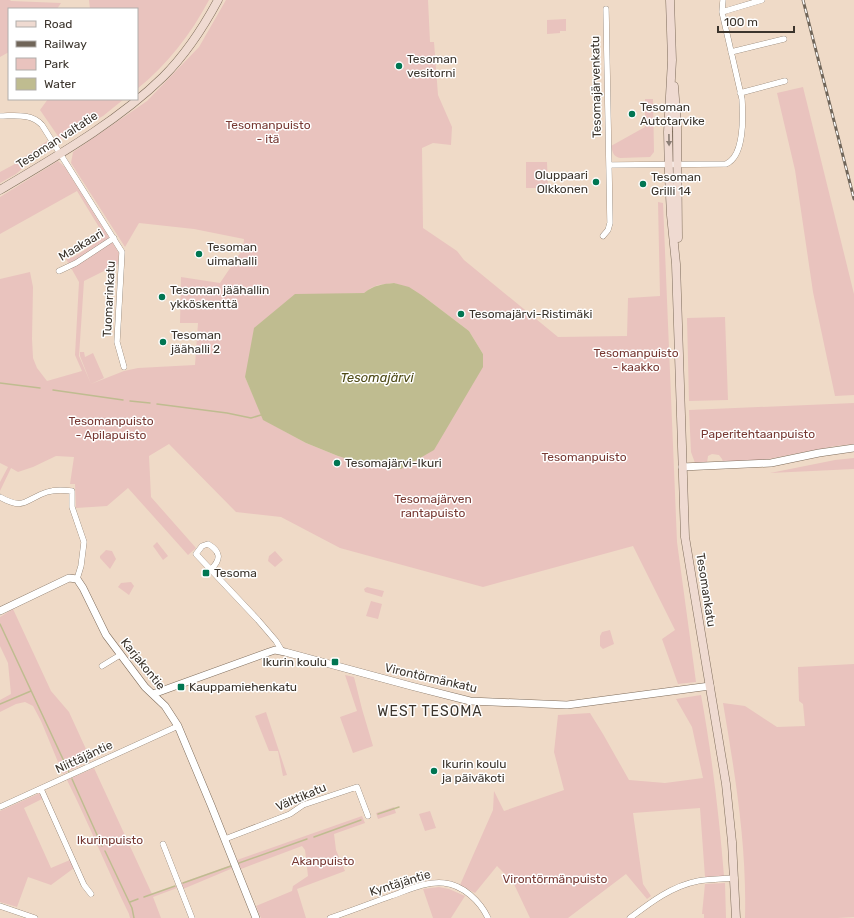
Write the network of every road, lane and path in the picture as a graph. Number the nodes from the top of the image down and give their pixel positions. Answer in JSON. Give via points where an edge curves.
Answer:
{"nodes":[{"id":1,"x":218,"y":0,"type":"edge"},
{"id":2,"x":670,"y":0,"type":"edge"},
{"id":3,"x":722,"y":0,"type":"edge"},
{"id":4,"x":762,"y":0,"type":"edge"},
{"id":5,"x":606,"y":9,"type":"dead end"},
{"id":6,"x":722,"y":12,"type":"junction"},
{"id":7,"x":784,"y":39,"type":"dead end"},
{"id":8,"x":731,"y":52,"type":"junction"},
{"id":9,"x":672,"y":60,"type":"junction"},
{"id":10,"x":785,"y":81,"type":"dead end"},
{"id":11,"x":740,"y":93,"type":"junction"},
{"id":12,"x":138,"y":98,"type":"edge"},
{"id":13,"x":136,"y":100,"type":"edge"},
{"id":14,"x":0,"y":116,"type":"edge"},
{"id":15,"x":60,"y":153,"type":"junction"},
{"id":16,"x":609,"y":164,"type":"junction"},
{"id":17,"x":668,"y":164,"type":"junction"},
{"id":18,"x":678,"y":164,"type":"junction"},
{"id":19,"x":0,"y":190,"type":"edge"},
{"id":20,"x":603,"y":236,"type":"dead end"},
{"id":21,"x":114,"y":238,"type":"junction"},
{"id":22,"x":676,"y":264,"type":"junction"},
{"id":23,"x":59,"y":271,"type":"dead end"},
{"id":24,"x":124,"y":367,"type":"dead end"},
{"id":25,"x":854,"y":448,"type":"edge"},
{"id":26,"x":682,"y":468,"type":"junction"},
{"id":27,"x":0,"y":497,"type":"edge"},
{"id":28,"x":211,"y":569,"type":"junction"},
{"id":29,"x":76,"y":578,"type":"junction"},
{"id":30,"x":0,"y":612,"type":"edge"},
{"id":31,"x":282,"y":651,"type":"junction"},
{"id":32,"x":120,"y":655,"type":"junction"},
{"id":33,"x":102,"y":666,"type":"dead end"},
{"id":34,"x":710,"y":686,"type":"junction"},
{"id":35,"x":153,"y":694,"type":"junction"},
{"id":36,"x":178,"y":726,"type":"junction"},
{"id":37,"x":40,"y":789,"type":"junction"},
{"id":38,"x":0,"y":807,"type":"edge"},
{"id":39,"x":368,"y":816,"type":"dead end"},
{"id":40,"x":225,"y":839,"type":"junction"},
{"id":41,"x":163,"y":844,"type":"dead end"},
{"id":42,"x":735,"y":878,"type":"junction"},
{"id":43,"x":92,"y":894,"type":"dead end"},
{"id":44,"x":0,"y":906,"type":"edge"},
{"id":45,"x":35,"y":918,"type":"edge"},
{"id":46,"x":192,"y":918,"type":"edge"},
{"id":47,"x":256,"y":918,"type":"edge"},
{"id":48,"x":330,"y":918,"type":"edge"},
{"id":49,"x":488,"y":918,"type":"edge"},
{"id":50,"x":630,"y":918,"type":"edge"},
{"id":51,"x":736,"y":918,"type":"edge"}],
"edges":[{"from":1,"to":12,"type":"main road","name":"Tesoman valtatie","via":[[196,36],[164,76]]},
{"from":2,"to":9,"type":"main road","name":"Tesomankatu"},
{"from":3,"to":6,"type":"street"},
{"from":4,"to":6,"type":"street"},
{"from":5,"to":16,"type":"street","name":"Tesomajärvenkatu"},
{"from":6,"to":8,"type":"street"},
{"from":7,"to":8,"type":"street"},
{"from":8,"to":11,"type":"street"},
{"from":9,"to":17,"type":"main road","name":"Tesomankatu","one_way":true},
{"from":9,"to":18,"type":"main road","name":"Tesomankatu"},
{"from":10,"to":11,"type":"street"},
{"from":11,"to":18,"type":"street","via":[[743,112],[741,135],[734,159],[726,164]]},
{"from":13,"to":15,"type":"main road","name":"Tesoman valtatie"},
{"from":14,"to":15,"type":"street","name":"Tuomarinkatu","via":[[33,118],[42,125]]},
{"from":15,"to":19,"type":"main road","name":"Tesoman valtatie"},
{"from":15,"to":21,"type":"street","name":"Tuomarinkatu"},
{"from":16,"to":17,"type":"street"},
{"from":16,"to":20,"type":"street","name":"Tesomajärvenkatu","via":[[610,223]]},
{"from":17,"to":18,"type":"street"},
{"from":17,"to":22,"type":"main road","name":"Tesomankatu"},
{"from":18,"to":22,"type":"main road","name":"Tesomankatu"},
{"from":21,"to":23,"type":"street","name":"Maakaari"},
{"from":21,"to":24,"type":"street","name":"Tuomarinkatu","via":[[122,252],[117,342]]},
{"from":22,"to":26,"type":"main road","name":"Tesomankatu"},
{"from":25,"to":26,"type":"street","via":[[771,463]]},
{"from":26,"to":34,"type":"main road","name":"Tesomankatu","via":[[685,537]]},
{"from":27,"to":29,"type":"street","via":[[23,504],[46,492],[72,491],[72,507],[84,542],[81,566]]},
{"from":28,"to":28,"type":"street","via":[[218,560],[218,554],[215,548],[208,544],[202,546],[196,554]]},
{"from":28,"to":31,"type":"street","via":[[258,620]]},
{"from":29,"to":30,"type":"street","via":[[69,578]]},
{"from":29,"to":32,"type":"street","name":"Karjakontie","via":[[106,635]]},
{"from":31,"to":34,"type":"street","name":"Virontörmänkatu","via":[[470,700],[567,706]]},
{"from":31,"to":35,"type":"street","via":[[269,652]]},
{"from":32,"to":33,"type":"street"},
{"from":32,"to":35,"type":"street","name":"Karjakontie"},
{"from":34,"to":42,"type":"main road","name":"Tesomankatu","via":[[726,784]]},
{"from":35,"to":36,"type":"street","name":"Karjakontie"},
{"from":36,"to":37,"type":"street","name":"Niittäjäntie"},
{"from":36,"to":40,"type":"street","name":"Karjakontie"},
{"from":37,"to":38,"type":"street","name":"Niittäjäntie"},
{"from":37,"to":43,"type":"street","via":[[82,880]]},
{"from":39,"to":40,"type":"street","name":"Välttikatu","via":[[358,787],[303,806],[290,814]]},
{"from":40,"to":47,"type":"street","name":"Karjakontie"},
{"from":41,"to":46,"type":"street"},
{"from":42,"to":50,"type":"street","via":[[683,885],[656,899]]},
{"from":42,"to":51,"type":"main road","name":"Tesomankatu"},
{"from":44,"to":45,"type":"street"},
{"from":48,"to":49,"type":"street","name":"Kyntäjäntie","via":[[413,888],[446,883],[470,895]]}]}
